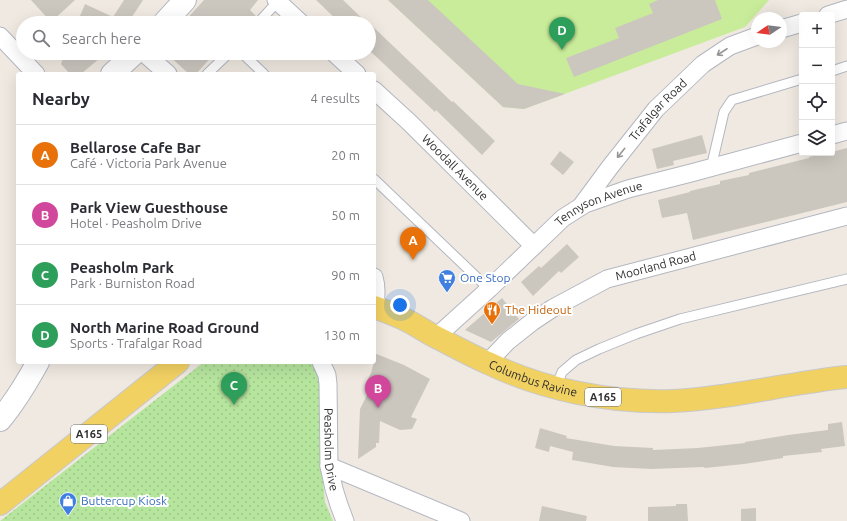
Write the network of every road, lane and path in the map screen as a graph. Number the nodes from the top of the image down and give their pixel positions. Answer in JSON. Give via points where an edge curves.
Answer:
{"nodes":[{"id":1,"x":185,"y":0,"type":"edge"},
{"id":2,"x":278,"y":1,"type":"edge"},
{"id":3,"x":847,"y":10,"type":"edge"},
{"id":4,"x":835,"y":13,"type":"edge"},
{"id":5,"x":170,"y":16,"type":"edge"},
{"id":6,"x":264,"y":16,"type":"edge"},
{"id":7,"x":294,"y":16,"type":"edge"},
{"id":8,"x":799,"y":24,"type":"edge"},
{"id":9,"x":787,"y":27,"type":"edge"},
{"id":10,"x":0,"y":36,"type":"edge"},
{"id":11,"x":751,"y":38,"type":"edge"},
{"id":12,"x":16,"y":53,"type":"edge"},
{"id":13,"x":23,"y":60,"type":"edge"},
{"id":14,"x":127,"y":60,"type":"edge"},
{"id":15,"x":152,"y":60,"type":"edge"},
{"id":16,"x":222,"y":60,"type":"edge"},
{"id":17,"x":249,"y":60,"type":"edge"},
{"id":18,"x":342,"y":60,"type":"edge"},
{"id":19,"x":847,"y":66,"type":"edge"},
{"id":20,"x":835,"y":70,"type":"edge"},
{"id":21,"x":34,"y":72,"type":"edge"},
{"id":22,"x":114,"y":72,"type":"edge"},
{"id":23,"x":166,"y":72,"type":"edge"},
{"id":24,"x":209,"y":72,"type":"edge"},
{"id":25,"x":262,"y":72,"type":"edge"},
{"id":26,"x":355,"y":72,"type":"edge"},
{"id":27,"x":799,"y":81,"type":"edge"},
{"id":28,"x":376,"y":92,"type":"edge"},
{"id":29,"x":847,"y":131,"type":"edge"},
{"id":30,"x":835,"y":134,"type":"edge"},
{"id":31,"x":799,"y":144,"type":"edge"},
{"id":32,"x":711,"y":168,"type":"junction"},
{"id":33,"x":376,"y":181,"type":"edge"},
{"id":34,"x":580,"y":208,"type":"junction"},
{"id":35,"x":847,"y":216,"type":"edge"},
{"id":36,"x":534,"y":246,"type":"junction"},
{"id":37,"x":847,"y":279,"type":"edge"},
{"id":38,"x":376,"y":283,"type":"edge"},
{"id":39,"x":489,"y":289,"type":"junction"},
{"id":40,"x":376,"y":295,"type":"edge"},
{"id":41,"x":376,"y":308,"type":"edge"},
{"id":42,"x":436,"y":337,"type":"junction"},
{"id":43,"x":487,"y":363,"type":"junction"},
{"id":44,"x":37,"y":364,"type":"edge"},
{"id":45,"x":175,"y":364,"type":"edge"},
{"id":46,"x":327,"y":366,"type":"edge"},
{"id":47,"x":847,"y":377,"type":"edge"},
{"id":48,"x":556,"y":388,"type":"junction"},
{"id":49,"x":0,"y":420,"type":"edge"},
{"id":50,"x":329,"y":466,"type":"junction"},
{"id":51,"x":0,"y":504,"type":"edge"},
{"id":52,"x":346,"y":521,"type":"edge"},
{"id":53,"x":461,"y":521,"type":"edge"}],
"edges":[{"from":1,"to":5,"type":"main road"},
{"from":2,"to":6,"type":"lane"},
{"from":2,"to":7,"type":"street"},
{"from":3,"to":4,"type":"street"},
{"from":8,"to":9,"type":"street"},
{"from":10,"to":12,"type":"street"},
{"from":11,"to":34,"type":"street","name":"Trafalgar Road","one_way":true,"via":[[730,46],[703,64],[656,109]]},
{"from":13,"to":21,"type":"street"},
{"from":14,"to":22,"type":"main road"},
{"from":15,"to":23,"type":"street"},
{"from":16,"to":24,"type":"lane"},
{"from":17,"to":25,"type":"lane"},
{"from":18,"to":26,"type":"street"},
{"from":19,"to":20,"type":"lane"},
{"from":27,"to":32,"type":"lane","via":[[732,100],[724,112]]},
{"from":28,"to":36,"type":"street","name":"Woodall Avenue"},
{"from":29,"to":30,"type":"street"},
{"from":31,"to":32,"type":"street","name":"Tennyson Avenue"},
{"from":32,"to":34,"type":"street","name":"Tennyson Avenue","via":[[628,189],[584,204]]},
{"from":33,"to":39,"type":"lane"},
{"from":34,"to":36,"type":"street","name":"Tennyson Avenue","via":[[563,218]]},
{"from":35,"to":43,"type":"street","name":"Moorland Road","via":[[607,279],[532,322],[508,341]]},
{"from":36,"to":39,"type":"street","name":"Tennyson Avenue"},
{"from":37,"to":48,"type":"lane","via":[[680,319],[636,334],[576,360],[562,372]]},
{"from":38,"to":40,"type":"street"},
{"from":39,"to":42,"type":"street","name":"Tennyson Avenue"},
{"from":41,"to":42,"type":"main road","name":"Columbus Ravine","number":"A165","via":[[403,318]]},
{"from":42,"to":43,"type":"main road","name":"Columbus Ravine","number":"A165"},
{"from":43,"to":48,"type":"main road","name":"Columbus Ravine","number":"A165"},
{"from":44,"to":49,"type":"main road","via":[[12,406]]},
{"from":45,"to":51,"type":"main road","number":"A165"},
{"from":46,"to":50,"type":"street","name":"Peasholm Drive"},
{"from":47,"to":48,"type":"main road","name":"Columbus Ravine","number":"A165","via":[[700,400],[644,401]]},
{"from":50,"to":52,"type":"street","name":"Peasholm Drive","via":[[334,489]]},
{"from":50,"to":53,"type":"street"}]}
